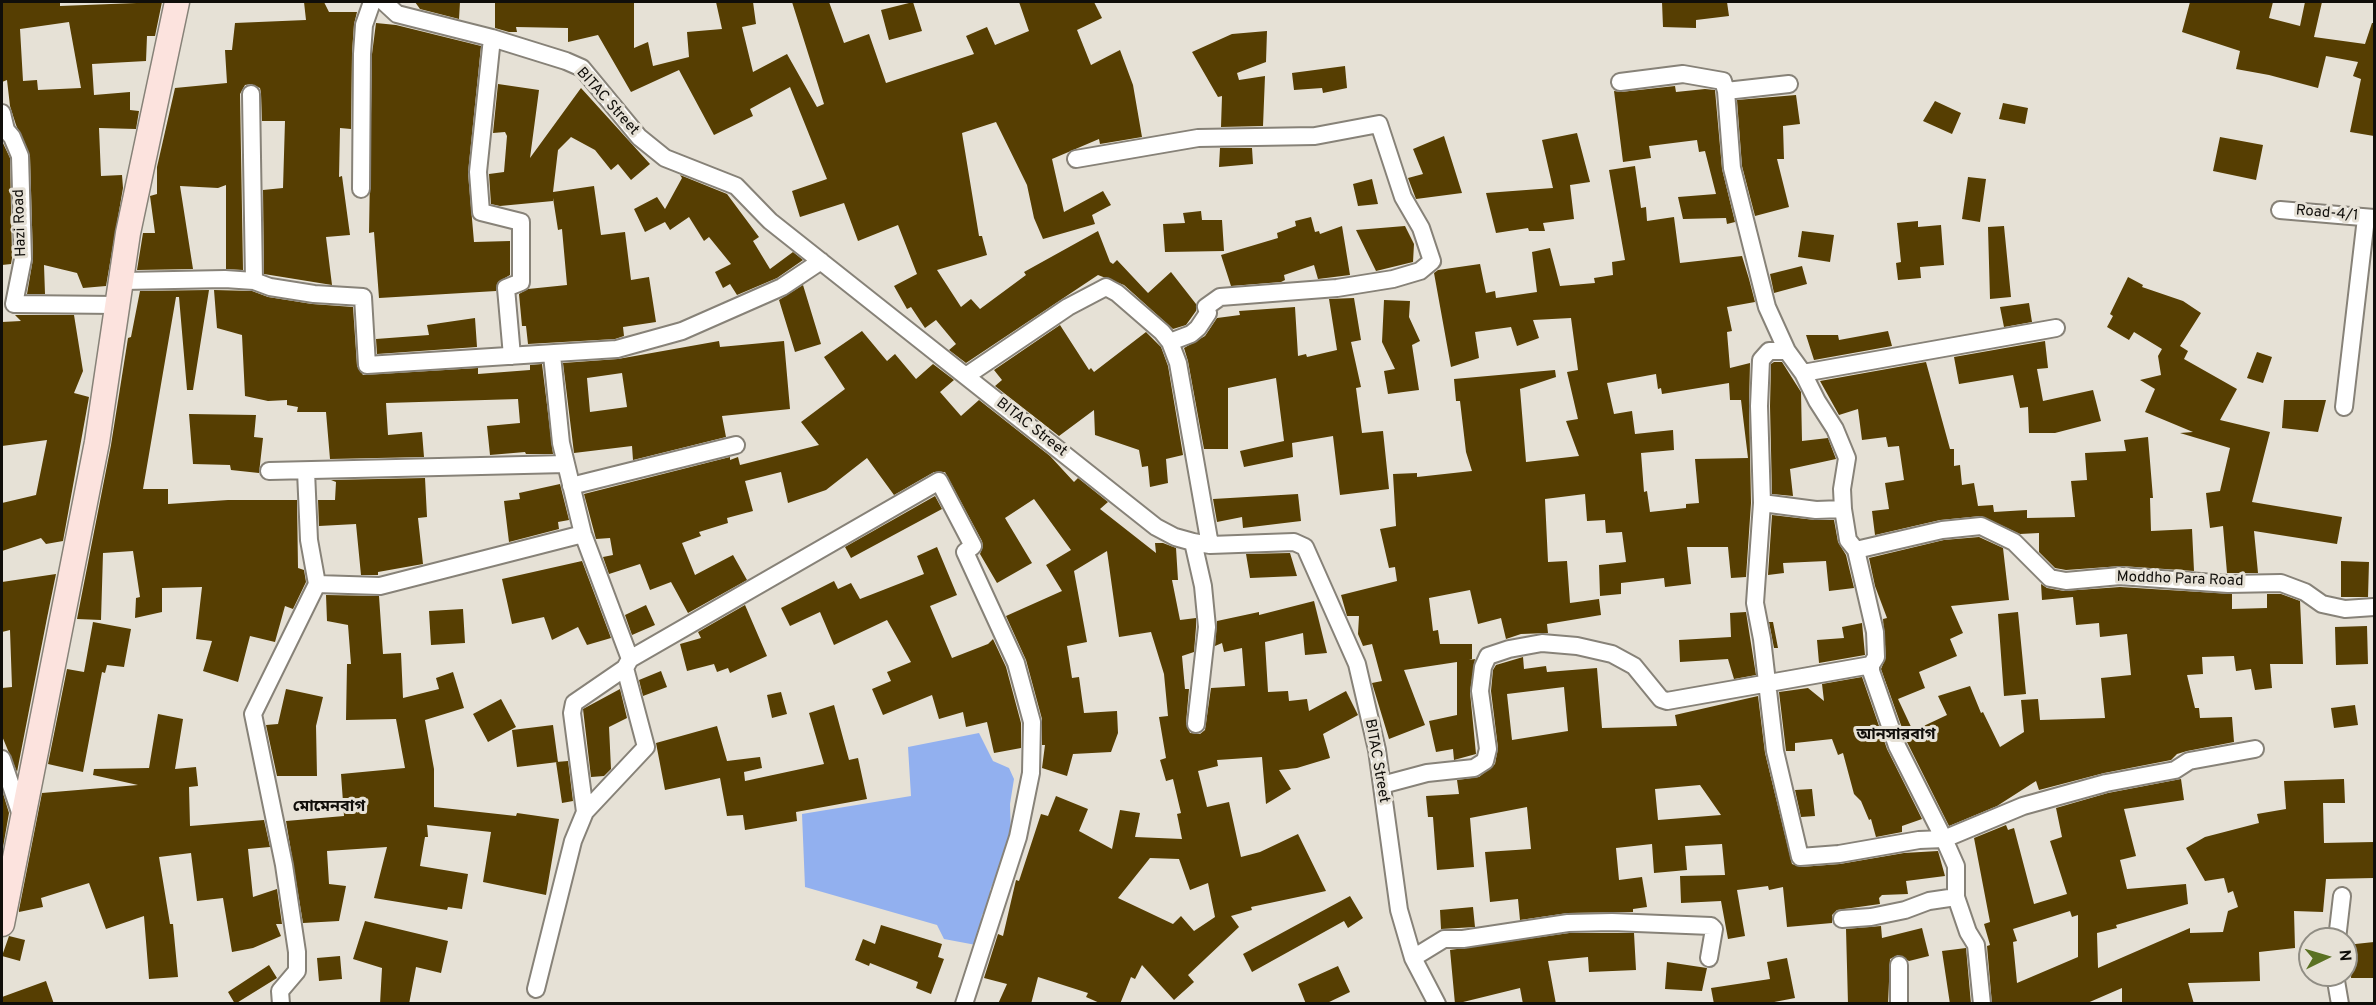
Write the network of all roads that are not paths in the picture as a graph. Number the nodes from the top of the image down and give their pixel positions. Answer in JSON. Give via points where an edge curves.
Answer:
{"nodes":[{"id":1,"x":177,"y":2,"type":"edge"},
{"id":2,"x":372,"y":2,"type":"edge"},
{"id":3,"x":384,"y":2,"type":"edge"},
{"id":4,"x":492,"y":38,"type":"junction"},
{"id":5,"x":1620,"y":82,"type":"dead end"},
{"id":6,"x":1789,"y":84,"type":"dead end"},
{"id":7,"x":1726,"y":91,"type":"junction"},
{"id":8,"x":251,"y":94,"type":"dead end"},
{"id":9,"x":2,"y":112,"type":"edge"},
{"id":10,"x":1076,"y":159,"type":"dead end"},
{"id":11,"x":362,"y":189,"type":"dead end"},
{"id":12,"x":2280,"y":210,"type":"dead end"},
{"id":13,"x":2370,"y":218,"type":"edge"},
{"id":14,"x":821,"y":261,"type":"junction"},
{"id":15,"x":123,"y":281,"type":"junction"},
{"id":16,"x":254,"y":281,"type":"junction"},
{"id":17,"x":117,"y":305,"type":"junction"},
{"id":18,"x":2056,"y":328,"type":"dead end"},
{"id":19,"x":1170,"y":342,"type":"junction"},
{"id":20,"x":1787,"y":351,"type":"junction"},
{"id":21,"x":552,"y":355,"type":"junction"},
{"id":22,"x":512,"y":356,"type":"junction"},
{"id":23,"x":1803,"y":373,"type":"junction"},
{"id":24,"x":966,"y":376,"type":"junction"},
{"id":25,"x":2344,"y":407,"type":"dead end"},
{"id":26,"x":736,"y":445,"type":"dead end"},
{"id":27,"x":566,"y":464,"type":"junction"},
{"id":28,"x":269,"y":471,"type":"dead end"},
{"id":29,"x":306,"y":471,"type":"junction"},
{"id":30,"x":571,"y":486,"type":"junction"},
{"id":31,"x":1762,"y":503,"type":"junction"},
{"id":32,"x":1843,"y":509,"type":"junction"},
{"id":33,"x":583,"y":534,"type":"junction"},
{"id":34,"x":1201,"y":543,"type":"junction"},
{"id":35,"x":1856,"y":550,"type":"junction"},
{"id":36,"x":317,"y":584,"type":"junction"},
{"id":37,"x":2374,"y":608,"type":"edge"},
{"id":38,"x":627,"y":664,"type":"junction"},
{"id":39,"x":1871,"y":665,"type":"junction"},
{"id":40,"x":1767,"y":684,"type":"junction"},
{"id":41,"x":1196,"y":724,"type":"dead end"},
{"id":42,"x":2255,"y":749,"type":"dead end"},
{"id":43,"x":2,"y":759,"type":"edge"},
{"id":44,"x":1382,"y":785,"type":"junction"},
{"id":45,"x":585,"y":812,"type":"junction"},
{"id":46,"x":23,"y":819,"type":"junction"},
{"id":47,"x":1944,"y":839,"type":"junction"},
{"id":48,"x":2342,"y":896,"type":"dead end"},
{"id":49,"x":1956,"y":897,"type":"junction"},
{"id":50,"x":1842,"y":920,"type":"dead end"},
{"id":51,"x":2,"y":924,"type":"edge"},
{"id":52,"x":2338,"y":927,"type":"edge"},
{"id":53,"x":1413,"y":958,"type":"junction"},
{"id":54,"x":1709,"y":958,"type":"dead end"},
{"id":55,"x":1899,"y":965,"type":"dead end"},
{"id":56,"x":2337,"y":987,"type":"edge"},
{"id":57,"x":536,"y":989,"type":"dead end"},
{"id":58,"x":281,"y":1004,"type":"edge"},
{"id":59,"x":964,"y":1004,"type":"edge"},
{"id":60,"x":1437,"y":1004,"type":"edge"},
{"id":61,"x":1899,"y":1004,"type":"edge"},
{"id":62,"x":1982,"y":1004,"type":"edge"},
{"id":63,"x":2340,"y":1004,"type":"edge"}],
"edges":[{"from":1,"to":15,"type":"street","via":[[128,232]]},
{"from":2,"to":11,"type":"street","via":[[364,25],[362,54]]},
{"from":3,"to":4,"type":"street","name":"BITAC Street","via":[[397,14]]},
{"from":4,"to":14,"type":"street","name":"BITAC Street","via":[[582,69],[639,137],[665,158],[736,186],[770,221]]},
{"from":4,"to":22,"type":"street","via":[[478,172],[481,212],[521,222],[521,282],[506,288]]},
{"from":5,"to":7,"type":"street","via":[[1683,74],[1723,81]]},
{"from":6,"to":7,"type":"street"},
{"from":7,"to":20,"type":"street","via":[[1732,168],[1767,307]]},
{"from":8,"to":16,"type":"street"},
{"from":9,"to":17,"type":"street","name":"Hazi Road","via":[[6,130],[20,156],[23,259],[14,304]]},
{"from":10,"to":19,"type":"street","via":[[1198,138],[1315,136],[1378,124],[1403,197],[1432,261],[1420,272],[1393,279],[1337,288],[1220,297],[1206,307],[1208,313],[1198,328]]},
{"from":12,"to":13,"type":"street","name":"Road-4/1"},
{"from":13,"to":25,"type":"street"},
{"from":14,"to":21,"type":"street","via":[[782,287],[682,330],[617,350]]},
{"from":14,"to":24,"type":"street","name":"BITAC Street"},
{"from":15,"to":16,"type":"street"},
{"from":15,"to":17,"type":"street"},
{"from":16,"to":22,"type":"street","via":[[270,287],[363,297],[367,364]]},
{"from":17,"to":46,"type":"street","via":[[96,442]]},
{"from":18,"to":23,"type":"street"},
{"from":19,"to":24,"type":"street","via":[[1106,286]]},
{"from":19,"to":34,"type":"street","via":[[1189,412]]},
{"from":20,"to":23,"type":"street"},
{"from":20,"to":31,"type":"street","via":[[1769,351],[1761,360]]},
{"from":21,"to":22,"type":"street"},
{"from":21,"to":27,"type":"street"},
{"from":23,"to":32,"type":"street","via":[[1847,458]]},
{"from":24,"to":34,"type":"street","name":"BITAC Street","via":[[1156,527]]},
{"from":26,"to":30,"type":"street"},
{"from":27,"to":29,"type":"street"},
{"from":27,"to":30,"type":"street"},
{"from":28,"to":29,"type":"street"},
{"from":29,"to":36,"type":"street","via":[[309,540]]},
{"from":30,"to":33,"type":"street"},
{"from":31,"to":32,"type":"street"},
{"from":31,"to":40,"type":"street","via":[[1755,603]]},
{"from":32,"to":35,"type":"street","via":[[1848,540]]},
{"from":33,"to":36,"type":"street","via":[[380,586]]},
{"from":33,"to":38,"type":"street"},
{"from":34,"to":41,"type":"street","via":[[1207,627]]},
{"from":34,"to":44,"type":"street","name":"BITAC Street","via":[[1294,542],[1305,547],[1357,664]]},
{"from":35,"to":37,"type":"street","name":"Moddho Para Road","via":[[1942,530],[1981,526],[2014,542],[2050,578],[2066,581],[2120,576],[2228,584],[2281,583],[2322,604],[2345,609]]},
{"from":35,"to":39,"type":"street","via":[[1875,632],[1876,657]]},
{"from":36,"to":58,"type":"street","via":[[253,714],[284,865],[297,952],[297,971],[280,991]]},
{"from":38,"to":45,"type":"street","via":[[646,747]]},
{"from":38,"to":45,"type":"street","via":[[574,703]]},
{"from":38,"to":59,"type":"street","via":[[939,481],[973,546],[965,552],[1016,663],[1032,722],[1031,773],[1018,837]]},
{"from":39,"to":40,"type":"street"},
{"from":39,"to":47,"type":"street","via":[[1897,746]]},
{"from":40,"to":44,"type":"street","via":[[1667,700],[1661,699],[1634,666],[1612,654],[1542,643],[1509,649],[1488,656],[1483,667],[1480,692],[1488,749],[1485,761],[1474,768],[1427,772]]},
{"from":40,"to":47,"type":"street","via":[[1775,751],[1800,857]]},
{"from":42,"to":47,"type":"street","via":[[2189,761],[2175,770],[2106,783],[2023,806]]},
{"from":43,"to":46,"type":"street"},
{"from":44,"to":53,"type":"street","name":"BITAC Street","via":[[1395,890]]},
{"from":45,"to":57,"type":"street","via":[[573,841]]},
{"from":46,"to":51,"type":"street"},
{"from":47,"to":49,"type":"street","via":[[1956,866]]},
{"from":48,"to":52,"type":"street"},
{"from":49,"to":50,"type":"street"},
{"from":49,"to":62,"type":"street","via":[[1976,945]]},
{"from":53,"to":54,"type":"street","via":[[1443,939],[1568,923],[1612,922],[1711,926],[1714,929]]},
{"from":53,"to":60,"type":"street","name":"BITAC Street"},
{"from":55,"to":61,"type":"street"},
{"from":56,"to":63,"type":"street"}]}
